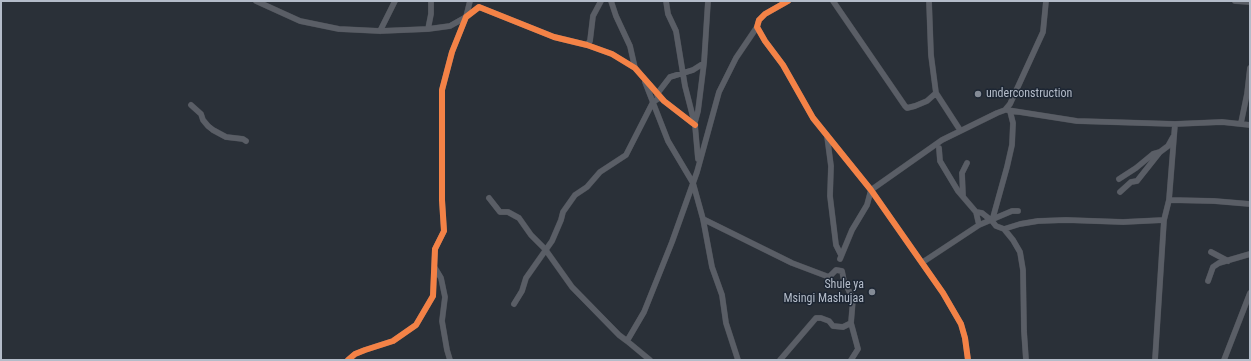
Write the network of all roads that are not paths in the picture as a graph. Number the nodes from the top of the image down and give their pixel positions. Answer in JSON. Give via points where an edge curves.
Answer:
{"nodes":[{"id":1,"x":256,"y":1,"type":"edge"},
{"id":2,"x":395,"y":1,"type":"edge"},
{"id":3,"x":431,"y":1,"type":"edge"},
{"id":4,"x":470,"y":1,"type":"edge"},
{"id":5,"x":601,"y":1,"type":"edge"},
{"id":6,"x":611,"y":1,"type":"edge"},
{"id":7,"x":666,"y":1,"type":"edge"},
{"id":8,"x":708,"y":1,"type":"edge"},
{"id":9,"x":788,"y":1,"type":"edge"},
{"id":10,"x":833,"y":1,"type":"edge"},
{"id":11,"x":929,"y":1,"type":"edge"},
{"id":12,"x":1046,"y":1,"type":"edge"},
{"id":13,"x":1235,"y":1,"type":"edge"},
{"id":14,"x":1250,"y":2,"type":"edge"},
{"id":15,"x":466,"y":17,"type":"junction"},
{"id":16,"x":757,"y":27,"type":"junction"},
{"id":17,"x":428,"y":29,"type":"junction"},
{"id":18,"x":380,"y":31,"type":"junction"},
{"id":19,"x":587,"y":45,"type":"junction"},
{"id":20,"x":704,"y":63,"type":"junction"},
{"id":21,"x":635,"y":68,"type":"junction"},
{"id":22,"x":1250,"y":68,"type":"edge"},
{"id":23,"x":683,"y":73,"type":"junction"},
{"id":24,"x":644,"y":78,"type":"junction"},
{"id":25,"x":936,"y":93,"type":"junction"},
{"id":26,"x":658,"y":94,"type":"junction"},
{"id":27,"x":653,"y":102,"type":"junction"},
{"id":28,"x":191,"y":105,"type":"dead end"},
{"id":29,"x":1008,"y":110,"type":"junction"},
{"id":30,"x":1176,"y":124,"type":"junction"},
{"id":31,"x":1241,"y":124,"type":"junction"},
{"id":32,"x":694,"y":125,"type":"junction"},
{"id":33,"x":1250,"y":125,"type":"edge"},
{"id":34,"x":960,"y":130,"type":"junction"},
{"id":35,"x":1174,"y":134,"type":"junction"},
{"id":36,"x":827,"y":135,"type":"junction"},
{"id":37,"x":246,"y":140,"type":"dead end"},
{"id":38,"x":939,"y":148,"type":"dead end"},
{"id":39,"x":1160,"y":152,"type":"junction"},
{"id":40,"x":699,"y":163,"type":"junction"},
{"id":41,"x":967,"y":163,"type":"dead end"},
{"id":42,"x":1119,"y":179,"type":"dead end"},
{"id":43,"x":693,"y":183,"type":"junction"},
{"id":44,"x":872,"y":190,"type":"junction"},
{"id":45,"x":1120,"y":192,"type":"dead end"},
{"id":46,"x":963,"y":196,"type":"junction"},
{"id":47,"x":489,"y":198,"type":"dead end"},
{"id":48,"x":1169,"y":200,"type":"junction"},
{"id":49,"x":1250,"y":204,"type":"edge"},
{"id":50,"x":1018,"y":211,"type":"dead end"},
{"id":51,"x":976,"y":212,"type":"junction"},
{"id":52,"x":703,"y":219,"type":"junction"},
{"id":53,"x":1164,"y":220,"type":"junction"},
{"id":54,"x":992,"y":221,"type":"junction"},
{"id":55,"x":979,"y":225,"type":"junction"},
{"id":56,"x":1004,"y":229,"type":"junction"},
{"id":57,"x":545,"y":249,"type":"junction"},
{"id":58,"x":1211,"y":252,"type":"dead end"},
{"id":59,"x":1250,"y":254,"type":"edge"},
{"id":60,"x":1228,"y":261,"type":"junction"},
{"id":61,"x":922,"y":262,"type":"junction"},
{"id":62,"x":434,"y":267,"type":"junction"},
{"id":63,"x":1208,"y":281,"type":"dead end"},
{"id":64,"x":1250,"y":293,"type":"edge"},
{"id":65,"x":514,"y":304,"type":"dead end"},
{"id":66,"x":851,"y":323,"type":"junction"},
{"id":67,"x":627,"y":341,"type":"junction"},
{"id":68,"x":348,"y":360,"type":"edge"},
{"id":69,"x":450,"y":360,"type":"edge"},
{"id":70,"x":650,"y":360,"type":"edge"},
{"id":71,"x":738,"y":360,"type":"edge"},
{"id":72,"x":780,"y":360,"type":"edge"},
{"id":73,"x":851,"y":360,"type":"edge"},
{"id":74,"x":968,"y":360,"type":"edge"},
{"id":75,"x":1026,"y":360,"type":"edge"},
{"id":76,"x":1155,"y":360,"type":"edge"},
{"id":77,"x":1224,"y":360,"type":"edge"}],
"edges":[{"from":1,"to":18,"type":"street","via":[[300,21],[339,29]]},
{"from":2,"to":18,"type":"street"},
{"from":3,"to":17,"type":"street"},
{"from":4,"to":15,"type":"street"},
{"from":5,"to":19,"type":"street","via":[[593,16],[590,41]]},
{"from":6,"to":21,"type":"street","via":[[630,46]]},
{"from":7,"to":23,"type":"street","via":[[668,14],[676,31]]},
{"from":8,"to":20,"type":"street"},
{"from":9,"to":16,"type":"street","via":[[765,14]]},
{"from":10,"to":25,"type":"street","via":[[905,106],[915,106]]},
{"from":11,"to":25,"type":"street","via":[[931,55]]},
{"from":12,"to":29,"type":"street","via":[[1043,32]]},
{"from":13,"to":14,"type":"street"},
{"from":15,"to":17,"type":"street","via":[[450,26]]},
{"from":15,"to":19,"type":"street","via":[[479,7],[554,37]]},
{"from":15,"to":62,"type":"street","via":[[452,52],[442,90],[444,231],[435,249]]},
{"from":16,"to":36,"type":"street","via":[[813,118]]},
{"from":16,"to":40,"type":"street","via":[[736,58],[719,92]]},
{"from":17,"to":18,"type":"street"},
{"from":19,"to":21,"type":"street","via":[[612,54]]},
{"from":20,"to":23,"type":"street"},
{"from":20,"to":32,"type":"street"},
{"from":21,"to":24,"type":"street"},
{"from":22,"to":31,"type":"street"},
{"from":23,"to":26,"type":"street","via":[[670,77]]},
{"from":23,"to":32,"type":"street"},
{"from":24,"to":26,"type":"street"},
{"from":24,"to":27,"type":"street"},
{"from":25,"to":34,"type":"street"},
{"from":26,"to":27,"type":"street","via":[[658,99]]},
{"from":26,"to":32,"type":"street"},
{"from":27,"to":43,"type":"street","via":[[668,141]]},
{"from":27,"to":57,"type":"street","via":[[626,155],[600,172],[575,196],[563,212],[552,241]]},
{"from":28,"to":37,"type":"street","via":[[213,130],[226,137]]},
{"from":29,"to":30,"type":"street","via":[[1077,121]]},
{"from":29,"to":34,"type":"street"},
{"from":29,"to":54,"type":"street","via":[[1013,123],[1012,145]]},
{"from":30,"to":31,"type":"street"},
{"from":30,"to":35,"type":"street"},
{"from":31,"to":33,"type":"street"},
{"from":32,"to":40,"type":"street"},
{"from":34,"to":44,"type":"street"},
{"from":35,"to":39,"type":"street","via":[[1168,146]]},
{"from":35,"to":48,"type":"street"},
{"from":36,"to":44,"type":"street"},
{"from":36,"to":44,"type":"street","via":[[831,166],[830,196],[836,245],[840,257]]},
{"from":38,"to":46,"type":"street","via":[[940,161]]},
{"from":39,"to":42,"type":"street","via":[[1153,154]]},
{"from":39,"to":45,"type":"street","via":[[1137,181],[1131,182]]},
{"from":40,"to":43,"type":"street"},
{"from":41,"to":46,"type":"street","via":[[962,173]]},
{"from":43,"to":52,"type":"street"},
{"from":43,"to":67,"type":"street","via":[[655,287]]},
{"from":44,"to":61,"type":"street"},
{"from":46,"to":51,"type":"street"},
{"from":47,"to":57,"type":"street","via":[[500,212],[508,212],[520,218],[531,235]]},
{"from":48,"to":49,"type":"street"},
{"from":48,"to":53,"type":"street"},
{"from":50,"to":54,"type":"street","via":[[1012,211]]},
{"from":51,"to":54,"type":"street"},
{"from":51,"to":55,"type":"street"},
{"from":52,"to":66,"type":"street","via":[[792,263],[829,277],[836,270],[842,271],[852,299]]},
{"from":52,"to":71,"type":"street","via":[[712,267],[722,295],[726,324]]},
{"from":53,"to":56,"type":"street","via":[[1038,221]]},
{"from":53,"to":76,"type":"street"},
{"from":54,"to":55,"type":"street"},
{"from":54,"to":56,"type":"street"},
{"from":55,"to":61,"type":"street"},
{"from":56,"to":75,"type":"street","via":[[1020,252]]},
{"from":57,"to":65,"type":"street","via":[[526,278]]},
{"from":57,"to":67,"type":"street","via":[[572,287]]},
{"from":58,"to":60,"type":"street"},
{"from":59,"to":60,"type":"street"},
{"from":60,"to":63,"type":"street","via":[[1213,267]]},
{"from":61,"to":74,"type":"street","via":[[961,324]]},
{"from":62,"to":68,"type":"street","via":[[433,296],[416,325],[393,341],[364,350]]},
{"from":62,"to":69,"type":"street","via":[[441,278],[445,297],[442,321]]},
{"from":64,"to":77,"type":"street"},
{"from":66,"to":72,"type":"street","via":[[843,327],[833,326],[829,320],[816,318]]},
{"from":66,"to":73,"type":"street","via":[[858,349]]},
{"from":67,"to":70,"type":"street"}]}
